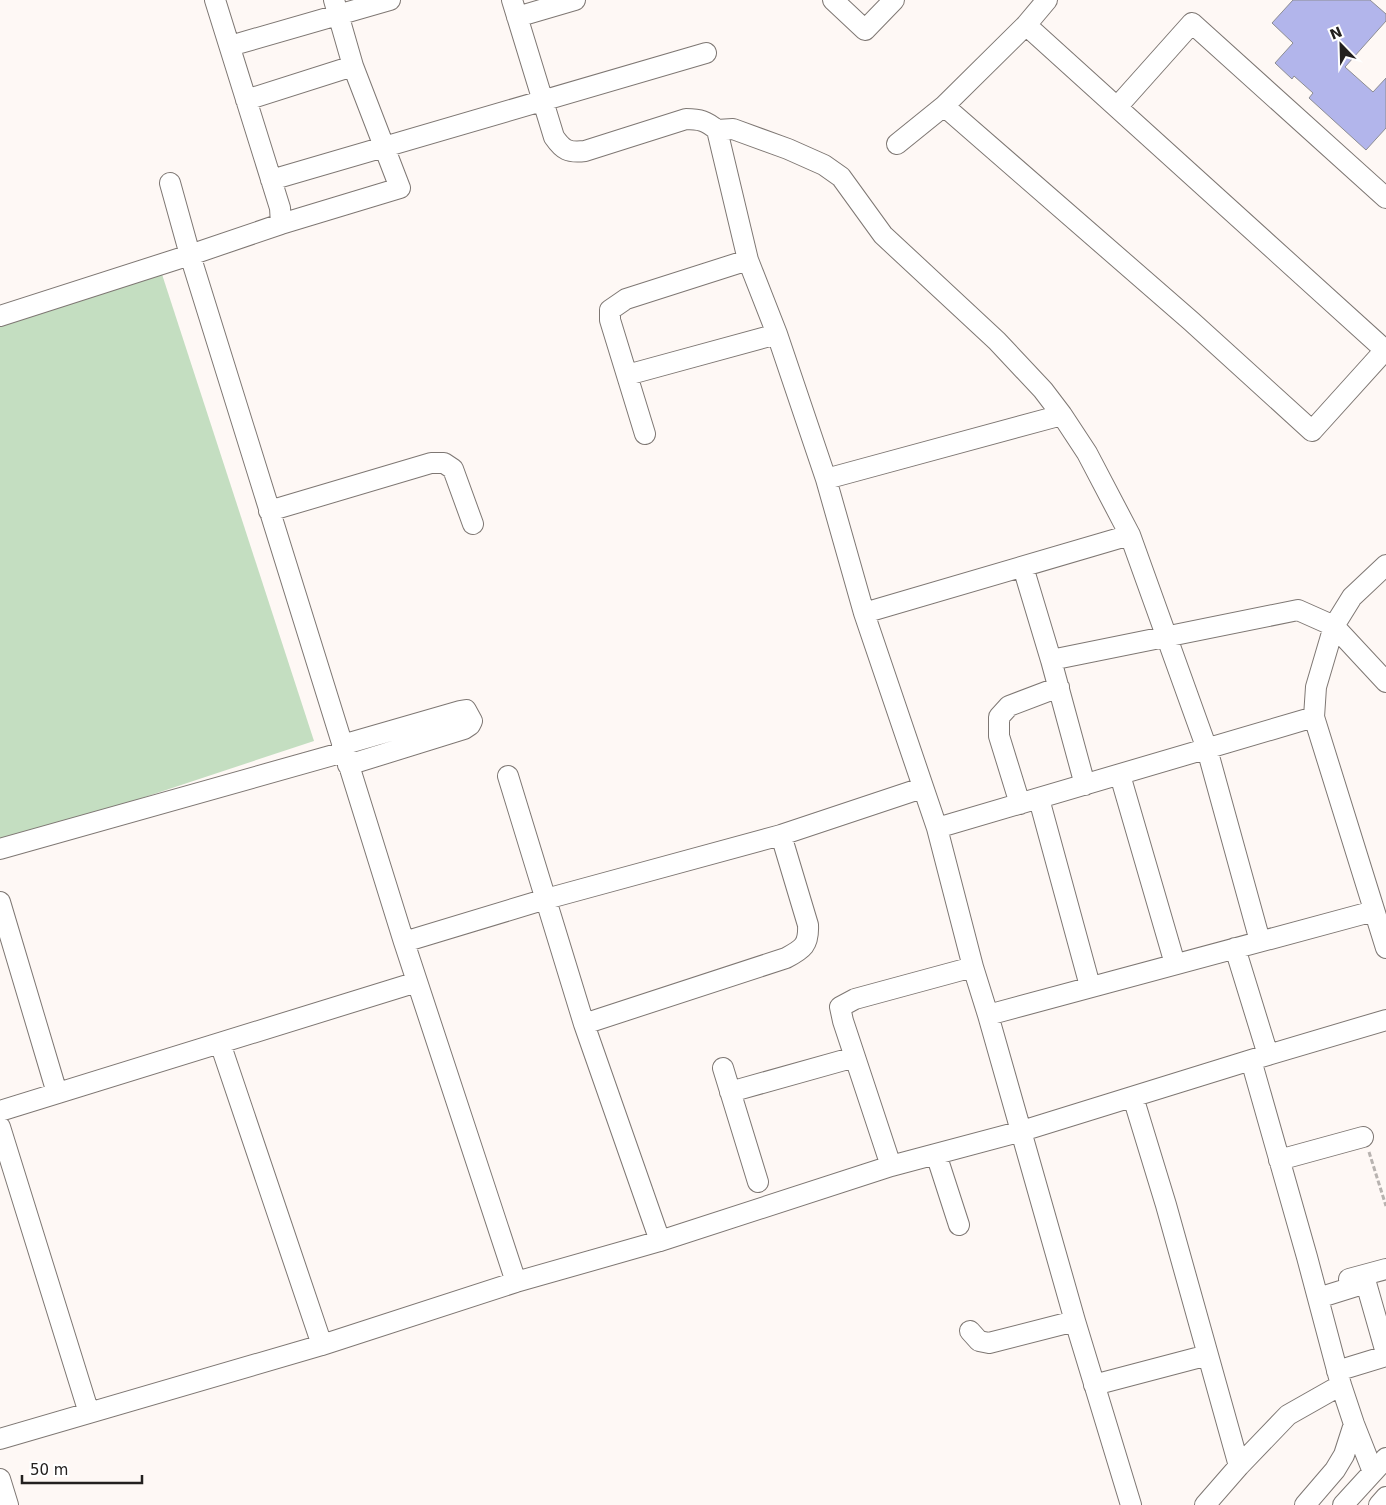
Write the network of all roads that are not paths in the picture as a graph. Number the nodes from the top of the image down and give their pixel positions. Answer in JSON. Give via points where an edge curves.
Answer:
{"nodes":[{"id":1,"x":216,"y":0,"type":"edge"},
{"id":2,"x":390,"y":0,"type":"edge"},
{"id":3,"x":575,"y":0,"type":"edge"},
{"id":4,"x":833,"y":0,"type":"edge"},
{"id":5,"x":894,"y":0,"type":"edge"},
{"id":6,"x":1047,"y":0,"type":"edge"},
{"id":7,"x":336,"y":7,"type":"edge"},
{"id":8,"x":514,"y":9,"type":"edge"},
{"id":9,"x":1026,"y":25,"type":"junction"},
{"id":10,"x":230,"y":46,"type":"junction"},
{"id":11,"x":706,"y":53,"type":"dead end"},
{"id":12,"x":353,"y":66,"type":"junction"},
{"id":13,"x":246,"y":100,"type":"junction"},
{"id":14,"x":543,"y":102,"type":"junction"},
{"id":15,"x":944,"y":106,"type":"junction"},
{"id":16,"x":1117,"y":107,"type":"junction"},
{"id":17,"x":717,"y":130,"type":"junction"},
{"id":18,"x":898,"y":144,"type":"dead end"},
{"id":19,"x":385,"y":146,"type":"junction"},
{"id":20,"x":271,"y":180,"type":"junction"},
{"id":21,"x":170,"y":183,"type":"dead end"},
{"id":22,"x":1386,"y":198,"type":"edge"},
{"id":23,"x":281,"y":224,"type":"junction"},
{"id":24,"x":190,"y":255,"type":"junction"},
{"id":25,"x":748,"y":260,"type":"junction"},
{"id":26,"x":0,"y":316,"type":"edge"},
{"id":27,"x":777,"y":334,"type":"junction"},
{"id":28,"x":1385,"y":349,"type":"edge"},
{"id":29,"x":627,"y":375,"type":"junction"},
{"id":30,"x":1062,"y":415,"type":"junction"},
{"id":31,"x":645,"y":434,"type":"dead end"},
{"id":32,"x":826,"y":479,"type":"junction"},
{"id":33,"x":270,"y":511,"type":"junction"},
{"id":34,"x":473,"y":524,"type":"dead end"},
{"id":35,"x":1130,"y":535,"type":"junction"},
{"id":36,"x":1386,"y":566,"type":"edge"},
{"id":37,"x":1023,"y":567,"type":"junction"},
{"id":38,"x":864,"y":613,"type":"junction"},
{"id":39,"x":1334,"y":626,"type":"junction"},
{"id":40,"x":1167,"y":637,"type":"junction"},
{"id":41,"x":1052,"y":660,"type":"junction"},
{"id":42,"x":1386,"y":682,"type":"edge"},
{"id":43,"x":1059,"y":687,"type":"junction"},
{"id":44,"x":1314,"y":717,"type":"junction"},
{"id":45,"x":1207,"y":749,"type":"junction"},
{"id":46,"x":345,"y":754,"type":"junction"},
{"id":47,"x":1120,"y":774,"type":"junction"},
{"id":48,"x":508,"y":776,"type":"dead end"},
{"id":49,"x":1085,"y":785,"type":"junction"},
{"id":50,"x":922,"y":788,"type":"junction"},
{"id":51,"x":1030,"y":802,"type":"junction"},
{"id":52,"x":937,"y":828,"type":"junction"},
{"id":53,"x":781,"y":835,"type":"junction"},
{"id":54,"x":0,"y":849,"type":"edge"},
{"id":55,"x":546,"y":899,"type":"junction"},
{"id":56,"x":0,"y":902,"type":"edge"},
{"id":57,"x":1374,"y":911,"type":"junction"},
{"id":58,"x":1260,"y":941,"type":"junction"},
{"id":59,"x":404,"y":942,"type":"junction"},
{"id":60,"x":1235,"y":948,"type":"junction"},
{"id":61,"x":1386,"y":948,"type":"edge"},
{"id":62,"x":1175,"y":964,"type":"junction"},
{"id":63,"x":973,"y":967,"type":"junction"},
{"id":64,"x":417,"y":982,"type":"junction"},
{"id":65,"x":1090,"y":986,"type":"junction"},
{"id":66,"x":988,"y":1015,"type":"junction"},
{"id":67,"x":1386,"y":1020,"type":"edge"},
{"id":68,"x":584,"y":1024,"type":"junction"},
{"id":69,"x":220,"y":1043,"type":"junction"},
{"id":70,"x":855,"y":1057,"type":"junction"},
{"id":71,"x":1259,"y":1057,"type":"junction"},
{"id":72,"x":722,"y":1068,"type":"dead end"},
{"id":73,"x":730,"y":1092,"type":"junction"},
{"id":74,"x":58,"y":1093,"type":"junction"},
{"id":75,"x":1133,"y":1097,"type":"junction"},
{"id":76,"x":0,"y":1111,"type":"edge"},
{"id":77,"x":0,"y":1127,"type":"edge"},
{"id":78,"x":1022,"y":1131,"type":"junction"},
{"id":79,"x":1364,"y":1144,"type":"road end"},
{"id":80,"x":936,"y":1154,"type":"junction"},
{"id":81,"x":1279,"y":1160,"type":"junction"},
{"id":82,"x":892,"y":1166,"type":"junction"},
{"id":83,"x":758,"y":1182,"type":"dead end"},
{"id":84,"x":959,"y":1225,"type":"dead end"},
{"id":85,"x":660,"y":1241,"type":"junction"},
{"id":86,"x":1386,"y":1268,"type":"edge"},
{"id":87,"x":1364,"y":1279,"type":"junction"},
{"id":88,"x":516,"y":1282,"type":"junction"},
{"id":89,"x":1317,"y":1294,"type":"junction"},
{"id":90,"x":1075,"y":1321,"type":"junction"},
{"id":91,"x":970,"y":1331,"type":"dead end"},
{"id":92,"x":322,"y":1345,"type":"junction"},
{"id":93,"x":1208,"y":1355,"type":"junction"},
{"id":94,"x":1386,"y":1355,"type":"edge"},
{"id":95,"x":1339,"y":1378,"type":"junction"},
{"id":96,"x":1094,"y":1385,"type":"junction"},
{"id":97,"x":89,"y":1413,"type":"junction"},
{"id":98,"x":1354,"y":1424,"type":"junction"},
{"id":99,"x":0,"y":1439,"type":"edge"},
{"id":100,"x":1380,"y":1464,"type":"edge"},
{"id":101,"x":1238,"y":1466,"type":"junction"},
{"id":102,"x":0,"y":1479,"type":"edge"},
{"id":103,"x":1386,"y":1497,"type":"edge"},
{"id":104,"x":8,"y":1505,"type":"edge"},
{"id":105,"x":1131,"y":1505,"type":"edge"},
{"id":106,"x":1205,"y":1505,"type":"edge"},
{"id":107,"x":1305,"y":1505,"type":"edge"},
{"id":108,"x":1343,"y":1505,"type":"edge"},
{"id":109,"x":1379,"y":1505,"type":"edge"}],
"edges":[{"from":1,"to":10,"type":"street"},
{"from":2,"to":7,"type":"street"},
{"from":3,"to":8,"type":"street"},
{"from":4,"to":5,"type":"street","via":[[865,30]]},
{"from":6,"to":9,"type":"street"},
{"from":7,"to":10,"type":"street"},
{"from":7,"to":12,"type":"street"},
{"from":8,"to":14,"type":"street"},
{"from":9,"to":15,"type":"street"},
{"from":9,"to":16,"type":"street"},
{"from":10,"to":13,"type":"street"},
{"from":11,"to":14,"type":"street"},
{"from":12,"to":13,"type":"street"},
{"from":12,"to":19,"type":"street"},
{"from":13,"to":20,"type":"street"},
{"from":14,"to":17,"type":"street","via":[[554,137],[561,147],[573,152],[686,119],[700,119]]},
{"from":14,"to":19,"type":"street"},
{"from":15,"to":18,"type":"street"},
{"from":15,"to":28,"type":"street","via":[[1192,321],[1312,431]]},
{"from":16,"to":22,"type":"street","via":[[1192,23]]},
{"from":16,"to":28,"type":"street"},
{"from":17,"to":25,"type":"street"},
{"from":17,"to":30,"type":"street","via":[[733,129],[788,149],[824,165],[841,177],[883,235],[997,342],[1044,390]]},
{"from":19,"to":20,"type":"street"},
{"from":19,"to":23,"type":"street","via":[[400,188]]},
{"from":20,"to":23,"type":"street","via":[[280,208]]},
{"from":21,"to":24,"type":"street"},
{"from":23,"to":24,"type":"street"},
{"from":24,"to":26,"type":"street"},
{"from":24,"to":33,"type":"street"},
{"from":25,"to":27,"type":"street"},
{"from":25,"to":29,"type":"street","via":[[626,299],[610,310],[610,320]]},
{"from":27,"to":29,"type":"street"},
{"from":27,"to":32,"type":"street"},
{"from":29,"to":31,"type":"street"},
{"from":30,"to":32,"type":"street"},
{"from":30,"to":35,"type":"street","via":[[1087,453]]},
{"from":32,"to":38,"type":"street"},
{"from":33,"to":34,"type":"street","via":[[431,462],[444,463],[453,469]]},
{"from":33,"to":46,"type":"street"},
{"from":35,"to":37,"type":"street"},
{"from":35,"to":40,"type":"street"},
{"from":36,"to":39,"type":"street","via":[[1352,597]]},
{"from":37,"to":38,"type":"street"},
{"from":37,"to":41,"type":"street"},
{"from":38,"to":50,"type":"street"},
{"from":39,"to":40,"type":"street","via":[[1298,610]]},
{"from":39,"to":42,"type":"street"},
{"from":39,"to":44,"type":"street","via":[[1316,687]]},
{"from":40,"to":41,"type":"street"},
{"from":40,"to":45,"type":"street"},
{"from":41,"to":43,"type":"street"},
{"from":43,"to":49,"type":"street"},
{"from":43,"to":51,"type":"street","via":[[1009,706],[999,717],[1000,736]]},
{"from":44,"to":45,"type":"street"},
{"from":44,"to":57,"type":"street"},
{"from":45,"to":47,"type":"street"},
{"from":45,"to":58,"type":"street"},
{"from":46,"to":46,"type":"street","via":[[464,729],[472,721],[466,710],[460,711]]},
{"from":46,"to":54,"type":"street"},
{"from":46,"to":59,"type":"street"},
{"from":47,"to":49,"type":"street"},
{"from":47,"to":62,"type":"street"},
{"from":48,"to":55,"type":"street"},
{"from":49,"to":51,"type":"street"},
{"from":50,"to":52,"type":"street"},
{"from":50,"to":53,"type":"street"},
{"from":51,"to":52,"type":"street"},
{"from":51,"to":65,"type":"street"},
{"from":52,"to":63,"type":"street"},
{"from":53,"to":55,"type":"street"},
{"from":53,"to":68,"type":"street","via":[[808,925],[808,938],[801,950],[786,958]]},
{"from":55,"to":59,"type":"street"},
{"from":55,"to":68,"type":"street"},
{"from":56,"to":74,"type":"street"},
{"from":57,"to":58,"type":"street"},
{"from":57,"to":61,"type":"street"},
{"from":58,"to":60,"type":"street"},
{"from":59,"to":64,"type":"street"},
{"from":60,"to":62,"type":"street"},
{"from":60,"to":71,"type":"street"},
{"from":62,"to":65,"type":"street"},
{"from":63,"to":66,"type":"street"},
{"from":63,"to":70,"type":"street","via":[[855,999],[840,1008]]},
{"from":64,"to":69,"type":"street"},
{"from":64,"to":88,"type":"street"},
{"from":65,"to":66,"type":"street"},
{"from":66,"to":78,"type":"street"},
{"from":67,"to":71,"type":"street"},
{"from":68,"to":85,"type":"street"},
{"from":69,"to":74,"type":"street"},
{"from":69,"to":92,"type":"street"},
{"from":70,"to":73,"type":"street"},
{"from":70,"to":82,"type":"street"},
{"from":71,"to":75,"type":"street"},
{"from":71,"to":81,"type":"street"},
{"from":72,"to":73,"type":"street"},
{"from":73,"to":83,"type":"street"},
{"from":74,"to":76,"type":"street"},
{"from":75,"to":78,"type":"street"},
{"from":75,"to":93,"type":"street"},
{"from":77,"to":97,"type":"street"},
{"from":78,"to":80,"type":"street"},
{"from":78,"to":90,"type":"street"},
{"from":79,"to":81,"type":"street"},
{"from":80,"to":82,"type":"street"},
{"from":80,"to":84,"type":"street"},
{"from":81,"to":89,"type":"street"},
{"from":82,"to":85,"type":"street"},
{"from":85,"to":88,"type":"street"},
{"from":86,"to":87,"type":"street"},
{"from":87,"to":89,"type":"street"},
{"from":87,"to":94,"type":"street"},
{"from":88,"to":92,"type":"street"},
{"from":89,"to":95,"type":"street"},
{"from":90,"to":91,"type":"street","via":[[989,1343],[979,1341]]},
{"from":90,"to":96,"type":"street"},
{"from":92,"to":97,"type":"street"},
{"from":93,"to":96,"type":"street"},
{"from":93,"to":101,"type":"street"},
{"from":94,"to":95,"type":"street"},
{"from":95,"to":98,"type":"street"},
{"from":95,"to":101,"type":"street","via":[[1288,1415]]},
{"from":96,"to":105,"type":"street"},
{"from":97,"to":99,"type":"street"},
{"from":98,"to":100,"type":"street"},
{"from":98,"to":107,"type":"street","via":[[1344,1455]]},
{"from":100,"to":108,"type":"street"},
{"from":101,"to":106,"type":"street"},
{"from":102,"to":104,"type":"street"},
{"from":103,"to":109,"type":"street"}]}
